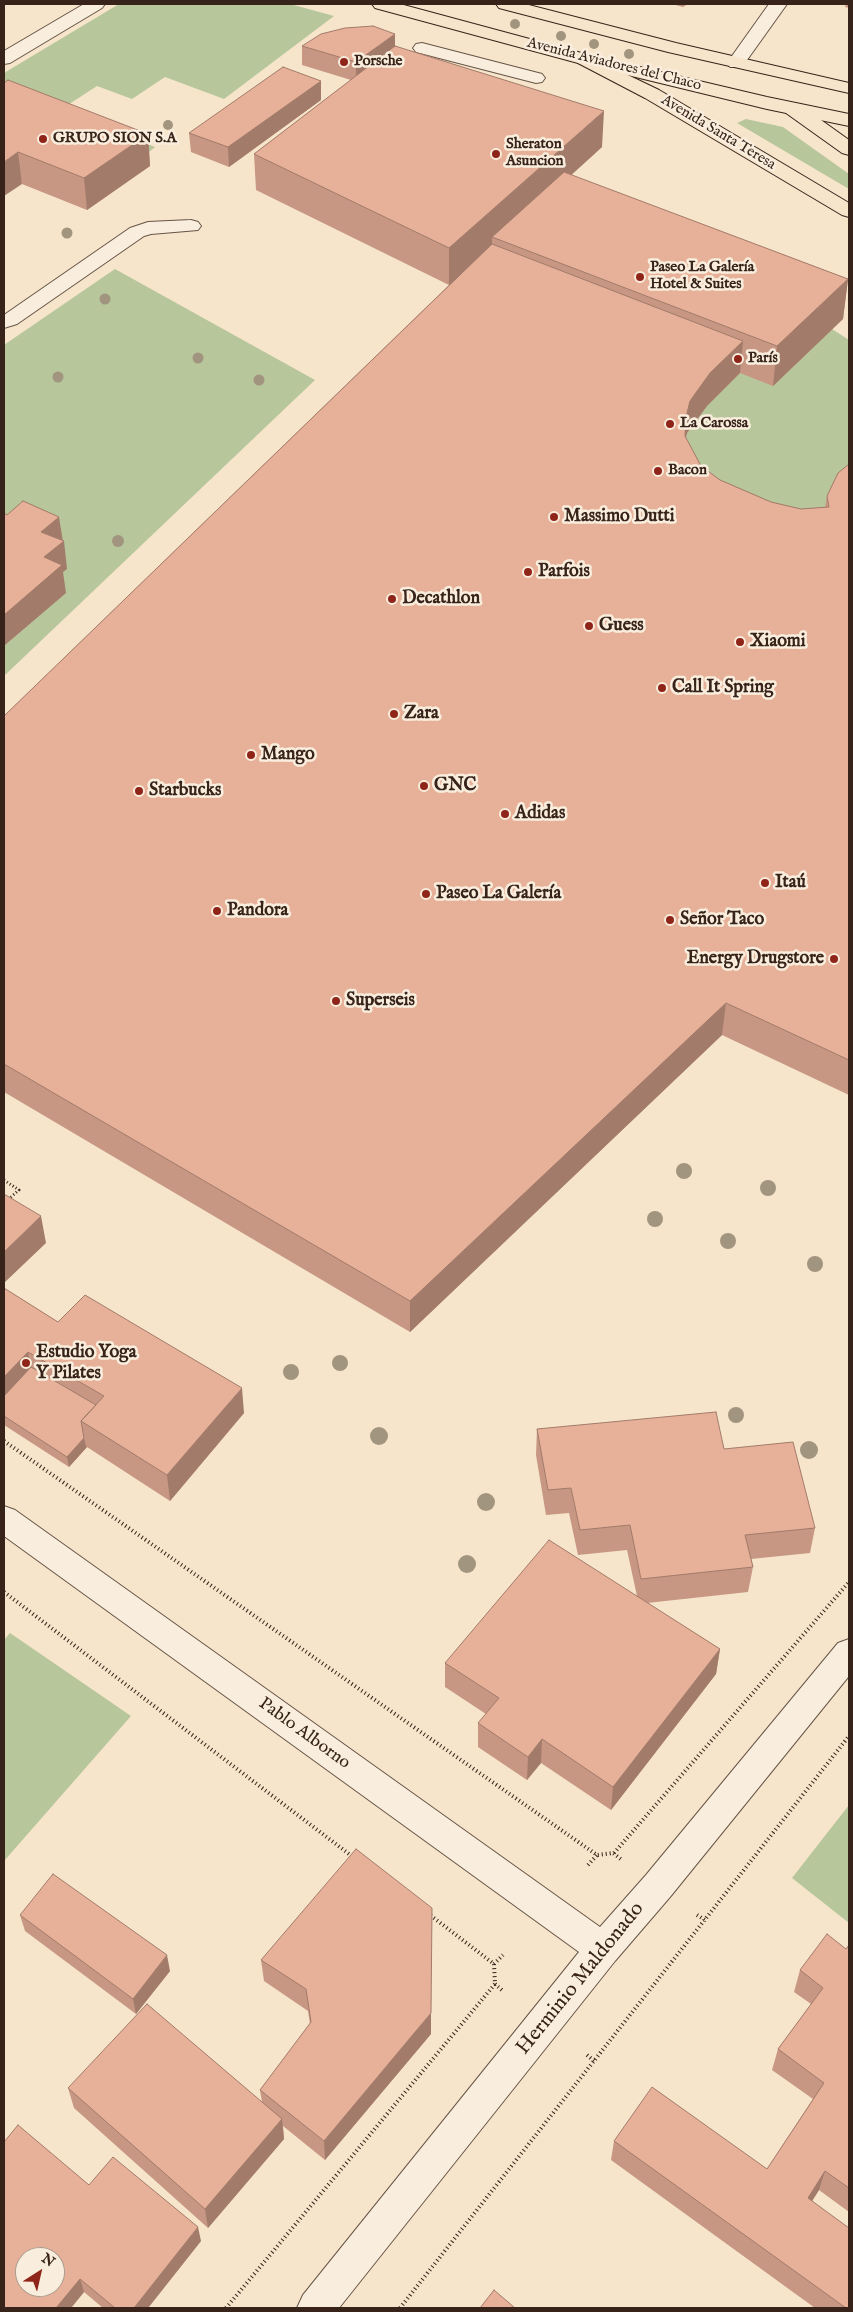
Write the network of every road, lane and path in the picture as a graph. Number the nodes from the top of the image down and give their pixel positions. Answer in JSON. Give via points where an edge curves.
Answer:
{"nodes":[{"id":1,"x":96,"y":4,"type":"edge"},
{"id":2,"x":381,"y":4,"type":"edge"},
{"id":3,"x":505,"y":4,"type":"edge"},
{"id":4,"x":778,"y":4,"type":"edge"},
{"id":5,"x":422,"y":48,"type":"dead end"},
{"id":6,"x":674,"y":48,"type":"junction"},
{"id":7,"x":4,"y":59,"type":"edge"},
{"id":8,"x":584,"y":59,"type":"junction"},
{"id":9,"x":736,"y":63,"type":"junction"},
{"id":10,"x":536,"y":78,"type":"dead end"},
{"id":11,"x":849,"y":88,"type":"edge"},
{"id":12,"x":793,"y":108,"type":"junction"},
{"id":13,"x":849,"y":120,"type":"edge"},
{"id":14,"x":849,"y":149,"type":"edge"},
{"id":15,"x":849,"y":211,"type":"edge"},
{"id":16,"x":191,"y":226,"type":"dead end"},
{"id":17,"x":4,"y":322,"type":"edge"},
{"id":18,"x":4,"y":1180,"type":"edge"},
{"id":19,"x":4,"y":1203,"type":"edge"},
{"id":20,"x":4,"y":1441,"type":"edge"},
{"id":21,"x":4,"y":1519,"type":"edge"},
{"id":22,"x":849,"y":1582,"type":"edge"},
{"id":23,"x":4,"y":1592,"type":"edge"},
{"id":24,"x":849,"y":1653,"type":"edge"},
{"id":25,"x":849,"y":1736,"type":"edge"},
{"id":26,"x":614,"y":1853,"type":"junction"},
{"id":27,"x":597,"y":1855,"type":"junction"},
{"id":28,"x":623,"y":1860,"type":"dead end"},
{"id":29,"x":361,"y":1863,"type":"edge"},
{"id":30,"x":588,"y":1864,"type":"dead end"},
{"id":31,"x":425,"y":1911,"type":"edge"},
{"id":32,"x":697,"y":1915,"type":"dead end"},
{"id":33,"x":705,"y":1920,"type":"junction"},
{"id":34,"x":603,"y":1949,"type":"junction"},
{"id":35,"x":503,"y":1955,"type":"dead end"},
{"id":36,"x":494,"y":1964,"type":"junction"},
{"id":37,"x":495,"y":1984,"type":"junction"},
{"id":38,"x":504,"y":1992,"type":"dead end"},
{"id":39,"x":587,"y":2054,"type":"dead end"},
{"id":40,"x":594,"y":2061,"type":"junction"},
{"id":41,"x":226,"y":2308,"type":"edge"},
{"id":42,"x":316,"y":2308,"type":"edge"},
{"id":43,"x":400,"y":2308,"type":"edge"}],
"edges":[{"from":1,"to":7,"type":"street"},
{"from":2,"to":8,"type":"main road","name":"Avenida Aviadores del Chaco"},
{"from":3,"to":6,"type":"main road","name":"Avenida Aviadores del Chaco"},
{"from":4,"to":9,"type":"street"},
{"from":5,"to":10,"type":"street"},
{"from":6,"to":9,"type":"main road","name":"Avenida Aviadores del Chaco"},
{"from":6,"to":12,"type":"main road"},
{"from":8,"to":12,"type":"main road","name":"Avenida Aviadores del Chaco"},
{"from":8,"to":15,"type":"main road","name":"Avenida Santa Teresa","via":[[652,94]]},
{"from":9,"to":11,"type":"main road","name":"Avenida Aviadores del Chaco"},
{"from":12,"to":13,"type":"main road","name":"Avenida Aviadores del Chaco"},
{"from":12,"to":14,"type":"main road"},
{"from":16,"to":17,"type":"street","via":[[154,227],[137,232]]},
{"from":18,"to":19,"type":"path","via":[[19,1190]]},
{"from":20,"to":27,"type":"path"},
{"from":21,"to":34,"type":"street","name":"Pablo Alborno"},
{"from":22,"to":26,"type":"path"},
{"from":23,"to":29,"type":"path"},
{"from":24,"to":34,"type":"street","name":"Herminio Maldonado"},
{"from":25,"to":33,"type":"path"},
{"from":26,"to":27,"type":"path"},
{"from":26,"to":28,"type":"path"},
{"from":27,"to":30,"type":"path"},
{"from":31,"to":36,"type":"path"},
{"from":32,"to":33,"type":"path"},
{"from":33,"to":40,"type":"path"},
{"from":34,"to":42,"type":"street","name":"Herminio Maldonado"},
{"from":35,"to":36,"type":"path"},
{"from":36,"to":37,"type":"path"},
{"from":37,"to":38,"type":"path"},
{"from":37,"to":41,"type":"path"},
{"from":39,"to":40,"type":"path"},
{"from":40,"to":43,"type":"path"}]}
